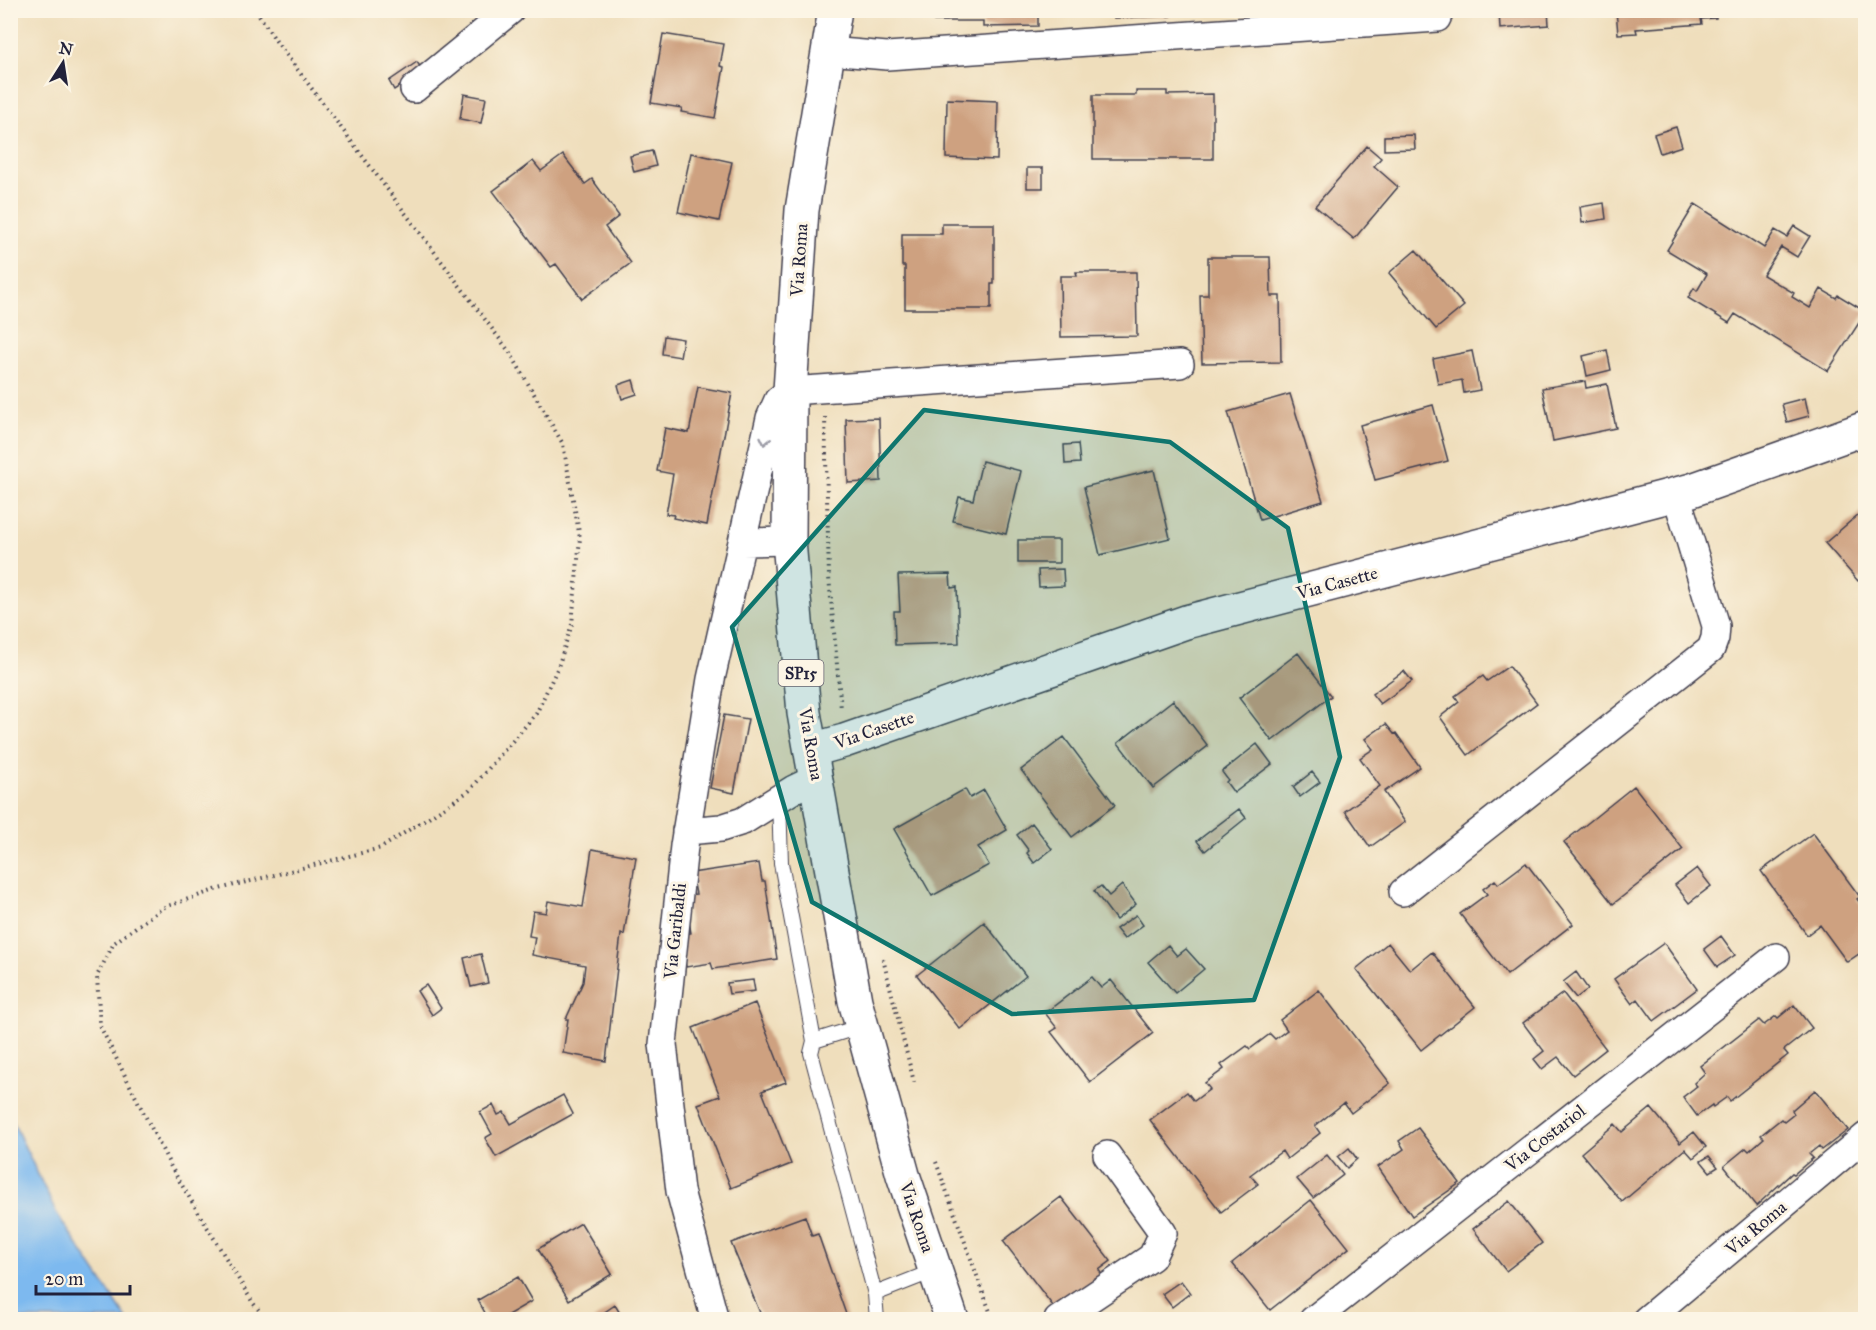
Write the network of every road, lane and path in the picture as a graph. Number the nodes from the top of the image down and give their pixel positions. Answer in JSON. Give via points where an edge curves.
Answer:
{"nodes":[{"id":1,"x":256,"y":10,"type":"edge"},
{"id":2,"x":511,"y":10,"type":"edge"},
{"id":3,"x":835,"y":10,"type":"edge"},
{"id":4,"x":1440,"y":10,"type":"edge"},
{"id":5,"x":828,"y":51,"type":"junction"},
{"id":6,"x":414,"y":88,"type":"dead end"},
{"id":7,"x":1180,"y":364,"type":"dead end"},
{"id":8,"x":790,"y":391,"type":"junction"},
{"id":9,"x":1866,"y":428,"type":"edge"},
{"id":10,"x":1676,"y":494,"type":"junction"},
{"id":11,"x":789,"y":541,"type":"junction"},
{"id":12,"x":742,"y":542,"type":"junction"},
{"id":13,"x":814,"y":764,"type":"junction"},
{"id":14,"x":779,"y":798,"type":"junction"},
{"id":15,"x":686,"y":831,"type":"junction"},
{"id":16,"x":1403,"y":892,"type":"dead end"},
{"id":17,"x":880,"y":949,"type":"dead end"},
{"id":18,"x":1776,"y":957,"type":"dead end"},
{"id":19,"x":862,"y":1026,"type":"junction"},
{"id":20,"x":814,"y":1041,"type":"junction"},
{"id":21,"x":915,"y":1087,"type":"dead end"},
{"id":22,"x":1866,"y":1136,"type":"edge"},
{"id":23,"x":933,"y":1155,"type":"dead end"},
{"id":24,"x":1107,"y":1155,"type":"dead end"},
{"id":25,"x":936,"y":1270,"type":"junction"},
{"id":26,"x":875,"y":1294,"type":"junction"},
{"id":27,"x":267,"y":1320,"type":"edge"},
{"id":28,"x":715,"y":1320,"type":"edge"},
{"id":29,"x":877,"y":1320,"type":"edge"},
{"id":30,"x":952,"y":1320,"type":"edge"},
{"id":31,"x":993,"y":1320,"type":"edge"},
{"id":32,"x":1058,"y":1320,"type":"edge"},
{"id":33,"x":1313,"y":1320,"type":"edge"},
{"id":34,"x":1646,"y":1320,"type":"edge"}],
"edges":[{"from":1,"to":27,"type":"path","via":[[511,354],[563,444],[580,538],[572,624],[558,667],[536,714],[469,791],[381,848],[215,890],[162,908],[114,943],[97,976],[100,1026],[171,1167]]},
{"from":2,"to":6,"type":"street"},
{"from":3,"to":5,"type":"main road","name":"Via Roma","number":"SP15"},
{"from":4,"to":5,"type":"street","via":[[1437,18],[899,55]]},
{"from":5,"to":8,"type":"main road","name":"Via Roma","number":"SP15","via":[[802,210]]},
{"from":7,"to":8,"type":"street"},
{"from":8,"to":11,"type":"main road","name":"Via Roma","number":"SP15"},
{"from":8,"to":12,"type":"street","name":"Via Garibaldi","one_way":true,"via":[[778,400],[770,418]]},
{"from":9,"to":10,"type":"main road","name":"Via Casette"},
{"from":10,"to":13,"type":"main road","name":"Via Casette","via":[[1186,622],[855,737]]},
{"from":10,"to":16,"type":"street","via":[[1716,626],[1711,649]]},
{"from":11,"to":12,"type":"street"},
{"from":11,"to":13,"type":"main road","name":"Via Roma","number":"SP15","via":[[804,713]]},
{"from":12,"to":15,"type":"street","name":"Via Garibaldi","via":[[711,680]]},
{"from":13,"to":14,"type":"street"},
{"from":13,"to":19,"type":"main road","name":"Via Roma","number":"SP15"},
{"from":14,"to":15,"type":"street","via":[[743,821]]},
{"from":14,"to":20,"type":"lane","via":[[781,863]]},
{"from":15,"to":28,"type":"street","name":"Via Garibaldi","via":[[663,1044],[680,1191]]},
{"from":17,"to":21,"type":"path"},
{"from":18,"to":33,"type":"street","name":"Via Costariol"},
{"from":19,"to":20,"type":"lane"},
{"from":19,"to":25,"type":"main road","name":"Via Roma","number":"SP15","via":[[903,1175]]},
{"from":20,"to":26,"type":"lane","via":[[811,1053]]},
{"from":22,"to":34,"type":"street","name":"Via Roma"},
{"from":23,"to":31,"type":"path"},
{"from":24,"to":32,"type":"street","via":[[1163,1233],[1152,1257]]},
{"from":25,"to":26,"type":"lane"},
{"from":25,"to":30,"type":"main road","name":"Via Roma","number":"SP15"},
{"from":26,"to":29,"type":"lane"}]}
